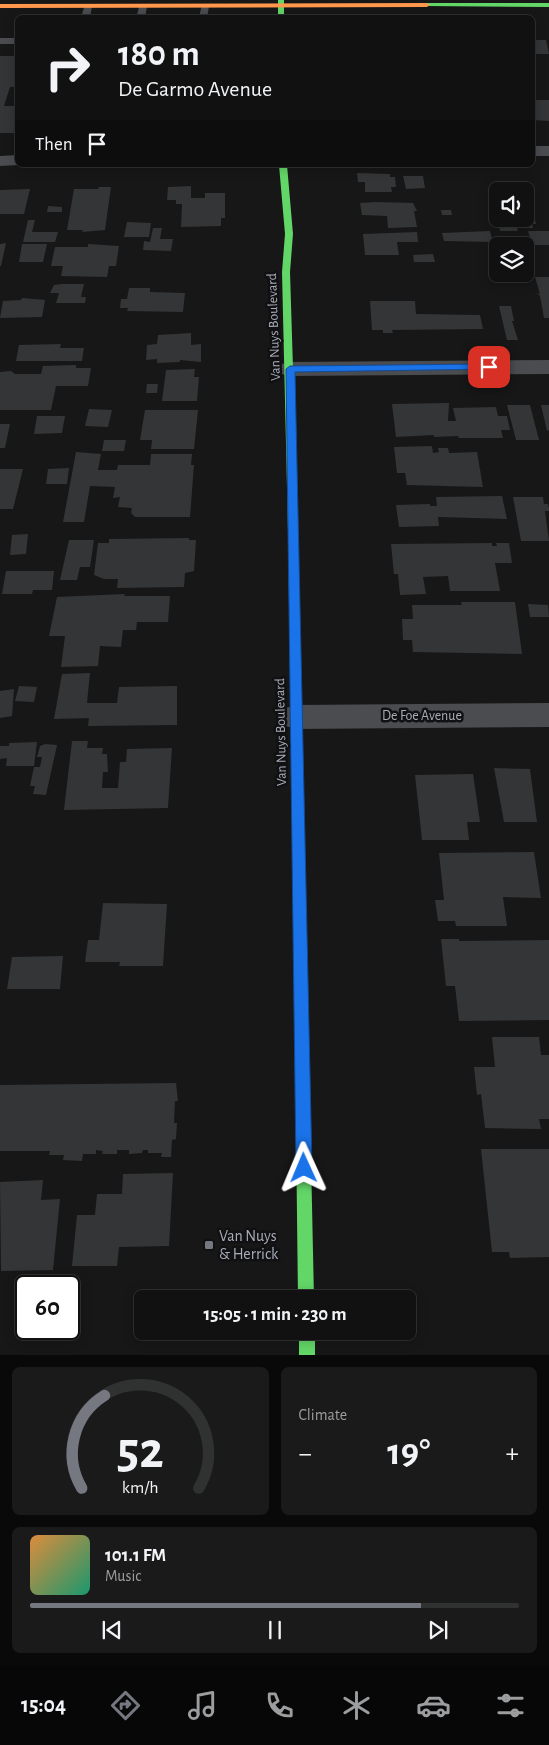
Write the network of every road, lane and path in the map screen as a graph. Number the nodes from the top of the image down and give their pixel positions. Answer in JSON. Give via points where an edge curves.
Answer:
{"nodes":[{"id":1,"x":103,"y":3,"type":"edge"},
{"id":2,"x":281,"y":3,"type":"edge"},
{"id":3,"x":413,"y":3,"type":"edge"},
{"id":4,"x":465,"y":3,"type":"edge"},
{"id":5,"x":549,"y":5,"type":"edge"},
{"id":6,"x":0,"y":6,"type":"edge"},
{"id":7,"x":88,"y":6,"type":"junction"},
{"id":8,"x":142,"y":12,"type":"edge"},
{"id":9,"x":204,"y":12,"type":"edge"},
{"id":10,"x":86,"y":15,"type":"edge"},
{"id":11,"x":0,"y":41,"type":"edge"},
{"id":12,"x":15,"y":41,"type":"edge"},
{"id":13,"x":535,"y":151,"type":"edge"},
{"id":14,"x":549,"y":151,"type":"edge"},
{"id":15,"x":15,"y":160,"type":"edge"},
{"id":16,"x":0,"y":161,"type":"edge"},
{"id":17,"x":283,"y":167,"type":"edge"},
{"id":18,"x":549,"y":367,"type":"edge"},
{"id":19,"x":290,"y":369,"type":"junction"},
{"id":20,"x":549,"y":715,"type":"edge"},
{"id":21,"x":296,"y":717,"type":"junction"},
{"id":22,"x":306,"y":1290,"type":"edge"},
{"id":23,"x":307,"y":1340,"type":"edge"},
{"id":24,"x":307,"y":1355,"type":"edge"}],
"edges":[{"from":1,"to":7,"type":"main road"},
{"from":1,"to":8,"type":"main road"},
{"from":2,"to":3,"type":"main road"},
{"from":2,"to":9,"type":"main road"},
{"from":3,"to":4,"type":"main road"},
{"from":4,"to":5,"type":"main road"},
{"from":6,"to":7,"type":"main road"},
{"from":7,"to":10,"type":"lane"},
{"from":8,"to":9,"type":"main road"},
{"from":11,"to":12,"type":"lane"},
{"from":13,"to":14,"type":"street"},
{"from":15,"to":16,"type":"street"},
{"from":17,"to":19,"type":"main road","name":"Van Nuys Boulevard","via":[[289,234],[286,272]]},
{"from":18,"to":19,"type":"street"},
{"from":19,"to":21,"type":"main road","name":"Van Nuys Boulevard"},
{"from":20,"to":21,"type":"street","name":"De Foe Avenue"},
{"from":21,"to":22,"type":"main road","name":"Van Nuys Boulevard"},
{"from":23,"to":24,"type":"main road"}]}
